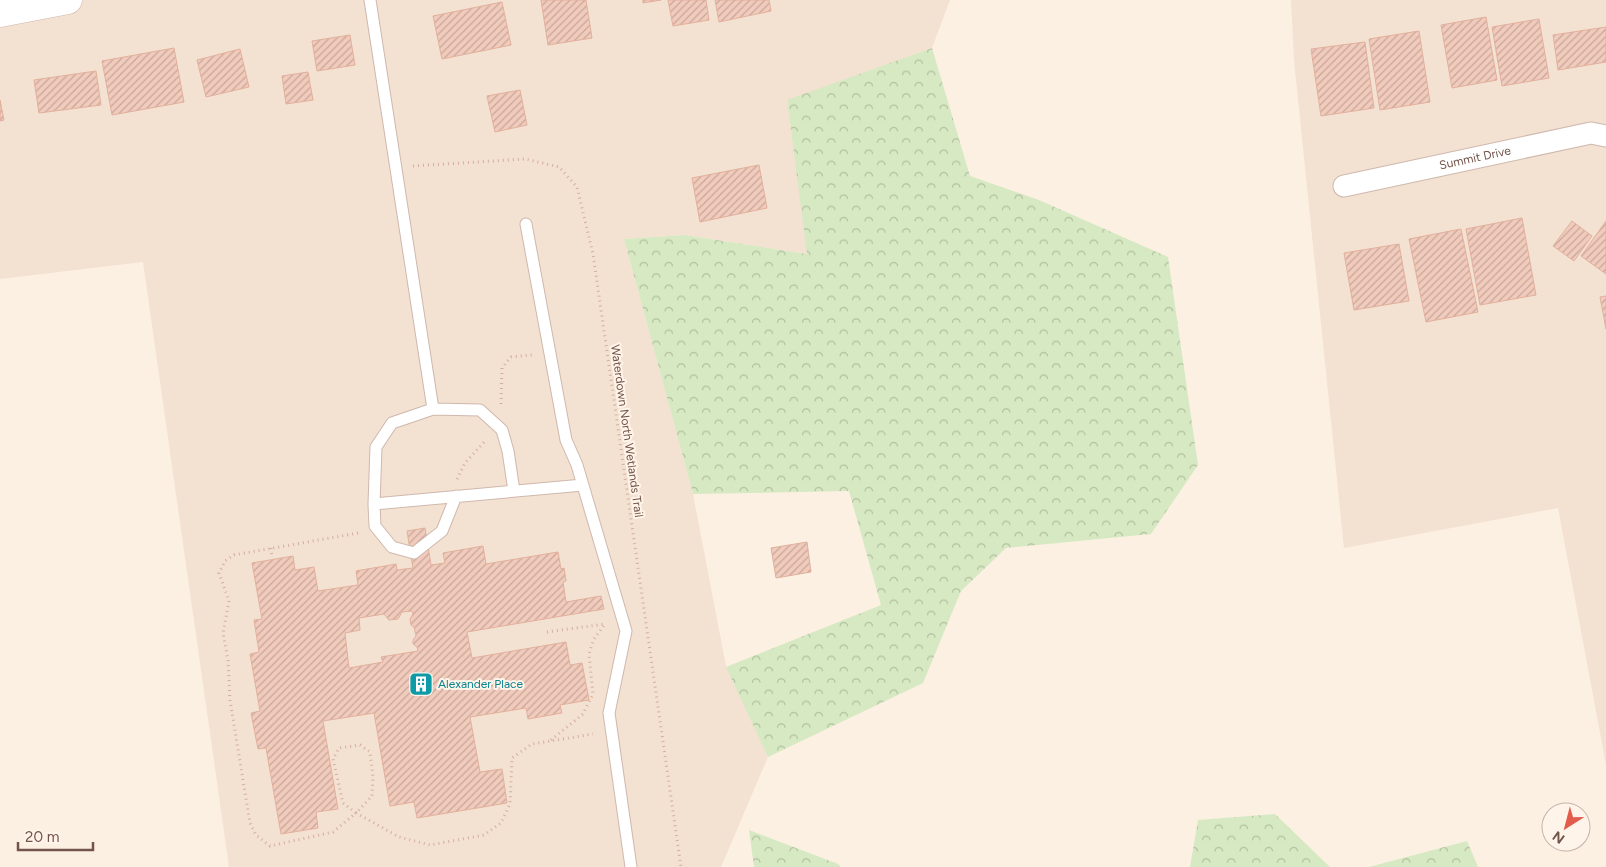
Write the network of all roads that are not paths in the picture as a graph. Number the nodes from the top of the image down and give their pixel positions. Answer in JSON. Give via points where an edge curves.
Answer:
{"nodes":[{"id":1,"x":68,"y":0,"type":"edge"},
{"id":2,"x":370,"y":0,"type":"edge"},
{"id":3,"x":0,"y":13,"type":"edge"},
{"id":4,"x":1606,"y":136,"type":"edge"},
{"id":5,"x":1344,"y":186,"type":"dead end"},
{"id":6,"x":526,"y":224,"type":"dead end"},
{"id":7,"x":433,"y":409,"type":"junction"},
{"id":8,"x":583,"y":485,"type":"junction"},
{"id":9,"x":514,"y":491,"type":"junction"},
{"id":10,"x":456,"y":496,"type":"junction"},
{"id":11,"x":374,"y":504,"type":"junction"},
{"id":12,"x":631,"y":867,"type":"edge"}],
"edges":[{"from":1,"to":3,"type":"main road"},
{"from":2,"to":7,"type":"lane"},
{"from":4,"to":5,"type":"street","name":"Summit Drive","via":[[1591,133]]},
{"from":6,"to":8,"type":"lane","via":[[566,440]]},
{"from":7,"to":9,"type":"lane","via":[[480,410],[502,430]]},
{"from":7,"to":11,"type":"lane","via":[[392,423],[376,447]]},
{"from":8,"to":9,"type":"lane"},
{"from":8,"to":12,"type":"lane","via":[[626,631],[609,713]]},
{"from":9,"to":10,"type":"lane"},
{"from":10,"to":11,"type":"lane"},
{"from":10,"to":11,"type":"lane","via":[[442,531],[414,553],[392,547],[375,526]]}]}
